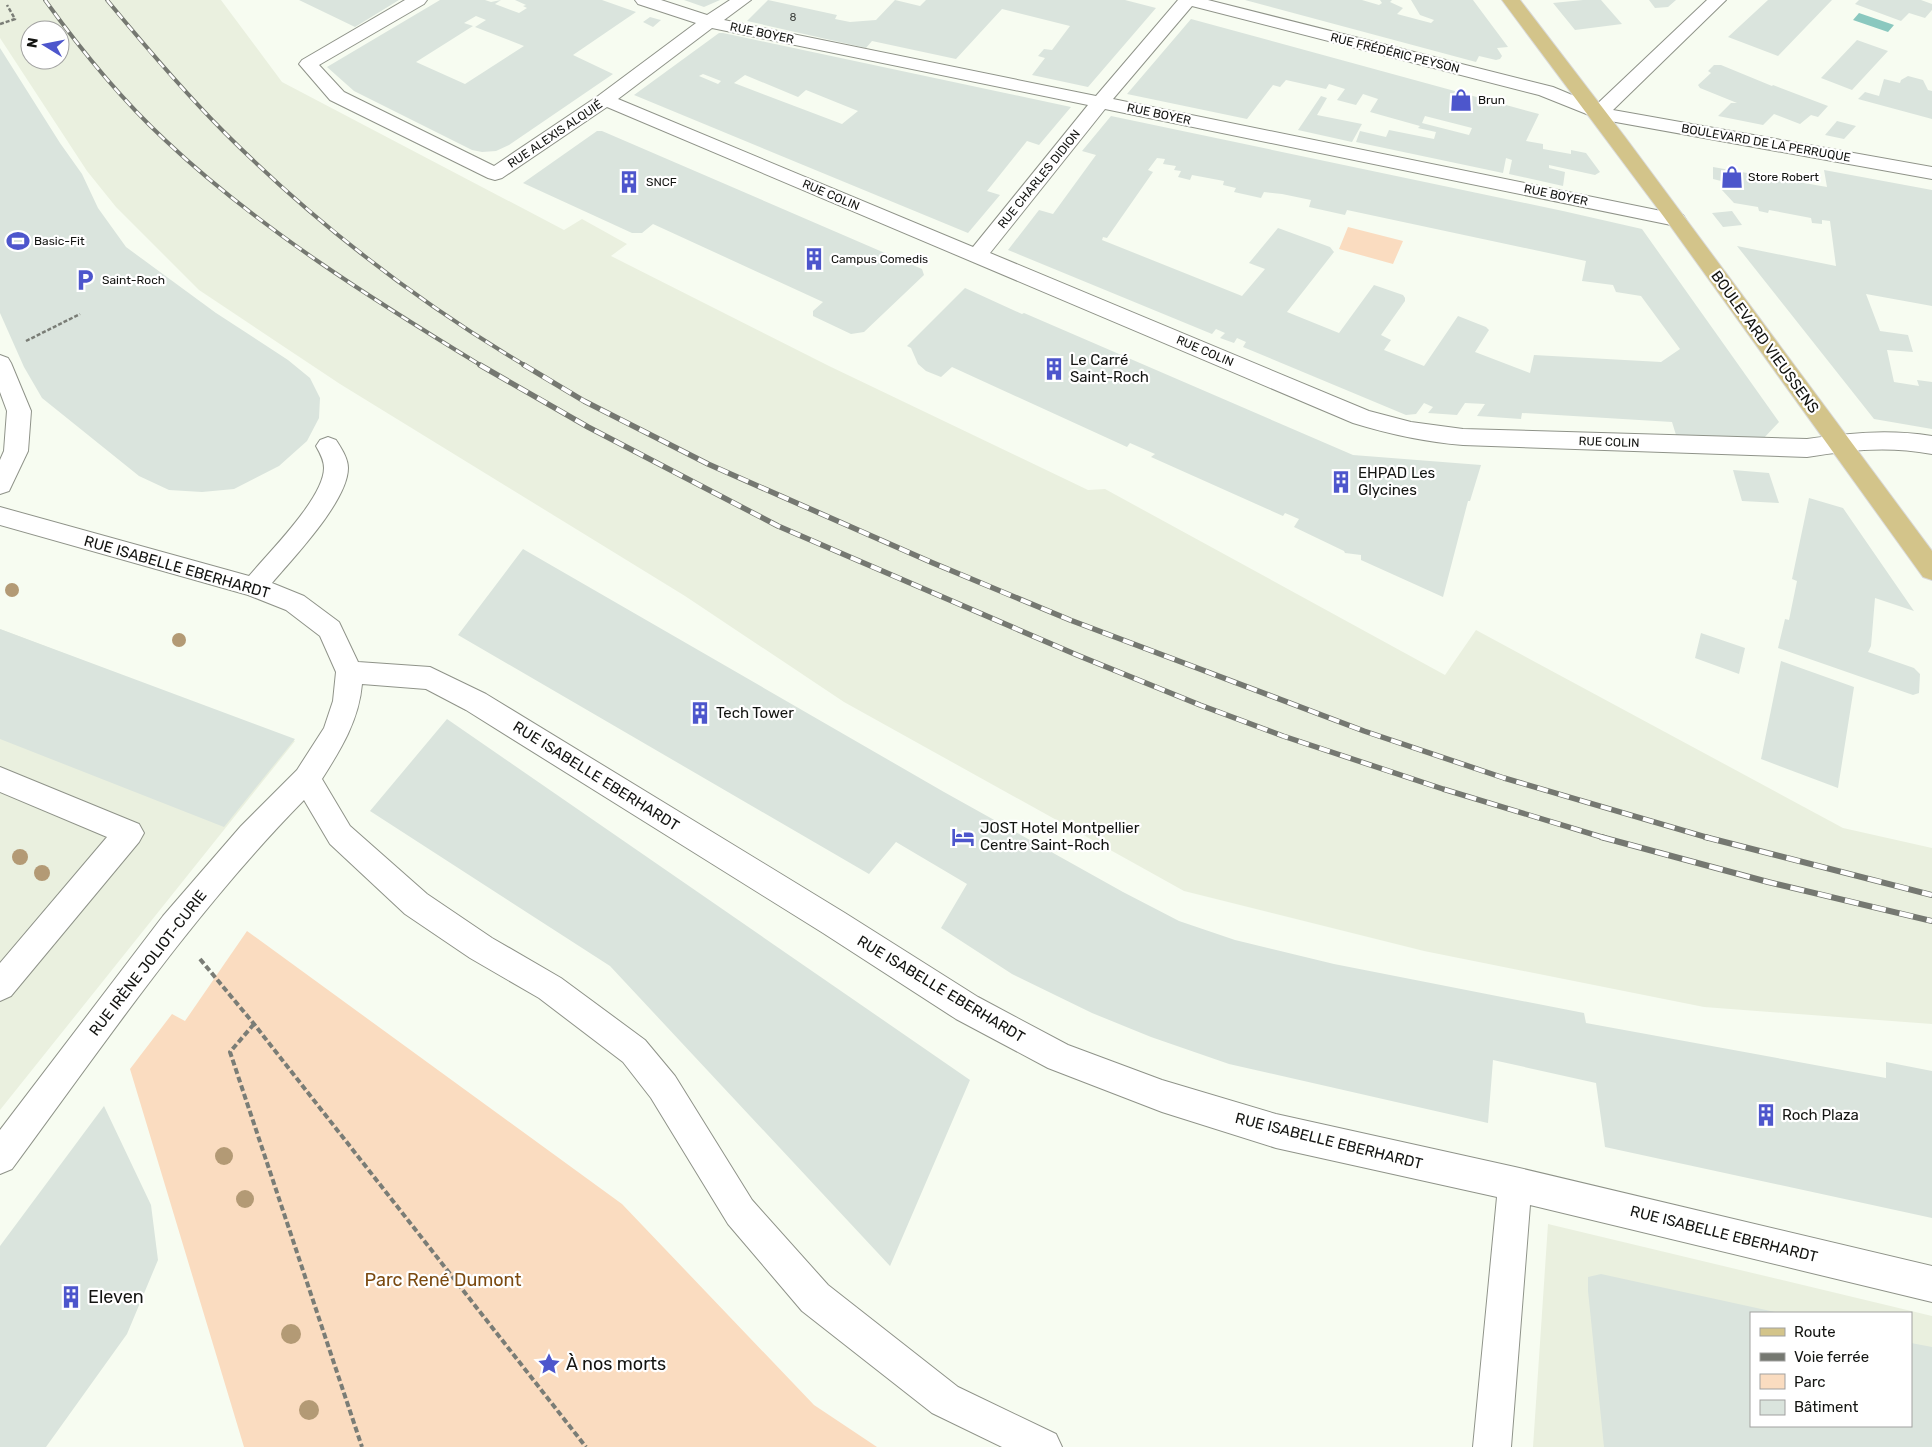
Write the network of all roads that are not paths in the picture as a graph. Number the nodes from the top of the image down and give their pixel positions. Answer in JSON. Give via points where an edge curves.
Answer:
{"nodes":[{"id":1,"x":418,"y":0,"type":"edge"},
{"id":2,"x":644,"y":0,"type":"edge"},
{"id":3,"x":742,"y":0,"type":"edge"},
{"id":4,"x":1188,"y":0,"type":"edge"},
{"id":5,"x":1511,"y":0,"type":"edge"},
{"id":6,"x":1717,"y":0,"type":"edge"},
{"id":7,"x":709,"y":22,"type":"junction"},
{"id":8,"x":604,"y":100,"type":"junction"},
{"id":9,"x":1101,"y":102,"type":"junction"},
{"id":10,"x":1599,"y":114,"type":"junction"},
{"id":11,"x":1932,"y":173,"type":"edge"},
{"id":12,"x":1676,"y":220,"type":"junction"},
{"id":13,"x":977,"y":256,"type":"junction"},
{"id":14,"x":0,"y":362,"type":"edge"},
{"id":15,"x":1839,"y":445,"type":"junction"},
{"id":16,"x":1932,"y":445,"type":"edge"},
{"id":17,"x":328,"y":446,"type":"dead end"},
{"id":18,"x":0,"y":485,"type":"edge"},
{"id":19,"x":1,"y":512,"type":"edge"},
{"id":20,"x":1932,"y":570,"type":"edge"},
{"id":21,"x":254,"y":587,"type":"junction"},
{"id":22,"x":349,"y":672,"type":"junction"},
{"id":23,"x":0,"y":779,"type":"edge"},
{"id":24,"x":307,"y":779,"type":"junction"},
{"id":25,"x":0,"y":986,"type":"edge"},
{"id":26,"x":6,"y":1139,"type":"edge"},
{"id":27,"x":1515,"y":1184,"type":"junction"},
{"id":28,"x":1932,"y":1284,"type":"edge"},
{"id":29,"x":1043,"y":1447,"type":"edge"},
{"id":30,"x":1492,"y":1447,"type":"edge"}],
"edges":[{"from":1,"to":8,"type":"street","name":"RUE ALEXIS ALQUIÉ","via":[[308,64],[337,96],[495,174]]},
{"from":2,"to":7,"type":"street","name":"RUE BOYER"},
{"from":3,"to":7,"type":"street","name":"RUE ALEXIS ALQUIÉ"},
{"from":4,"to":9,"type":"street","name":"RUE CHARLES DIDION"},
{"from":4,"to":10,"type":"street","name":"RUE FRÉDÉRIC PEYSON","via":[[1546,91]]},
{"from":5,"to":10,"type":"main road","name":"BOULEVARD VIEUSSENS"},
{"from":6,"to":10,"type":"street"},
{"from":7,"to":8,"type":"street","name":"RUE ALEXIS ALQUIÉ"},
{"from":7,"to":9,"type":"street","name":"RUE BOYER"},
{"from":8,"to":13,"type":"street","name":"RUE COLIN"},
{"from":9,"to":12,"type":"street","name":"RUE BOYER"},
{"from":9,"to":13,"type":"street","name":"RUE CHARLES DIDION"},
{"from":10,"to":11,"type":"street","name":"BOULEVARD DE LA PERRUQUE"},
{"from":10,"to":12,"type":"main road","name":"BOULEVARD VIEUSSENS"},
{"from":12,"to":15,"type":"main road","name":"BOULEVARD VIEUSSENS"},
{"from":13,"to":15,"type":"street","name":"RUE COLIN","via":[[1361,417],[1420,433],[1807,448]]},
{"from":14,"to":18,"type":"street","via":[[19,411],[16,451]]},
{"from":15,"to":16,"type":"street","name":"RUE COLIN","via":[[1863,440]]},
{"from":15,"to":20,"type":"main road","name":"BOULEVARD VIEUSSENS"},
{"from":17,"to":21,"type":"street","via":[[336,461],[332,489]]},
{"from":19,"to":21,"type":"street","name":"RUE ISABELLE EBERHARDT"},
{"from":21,"to":22,"type":"street","name":"RUE ISABELLE EBERHARDT","via":[[295,603],[330,629]]},
{"from":22,"to":24,"type":"street","name":"RUE ISABELLE EBERHARDT","via":[[347,701],[336,732]]},
{"from":22,"to":27,"type":"street","name":"RUE ISABELLE EBERHARDT","via":[[430,678],[476,702],[967,1008],[1059,1056],[1162,1096],[1276,1131]]},
{"from":23,"to":25,"type":"street","via":[[129,833]]},
{"from":24,"to":26,"type":"street","name":"RUE IRÈNE JOLIOT-CURIE","via":[[251,835],[174,926]]},
{"from":24,"to":29,"type":"street","via":[[340,835],[416,904],[481,948],[550,988],[634,1050],[663,1087],[740,1212],[815,1298],[946,1400]]},
{"from":27,"to":28,"type":"street","name":"RUE ISABELLE EBERHARDT"},
{"from":27,"to":30,"type":"street"}]}
